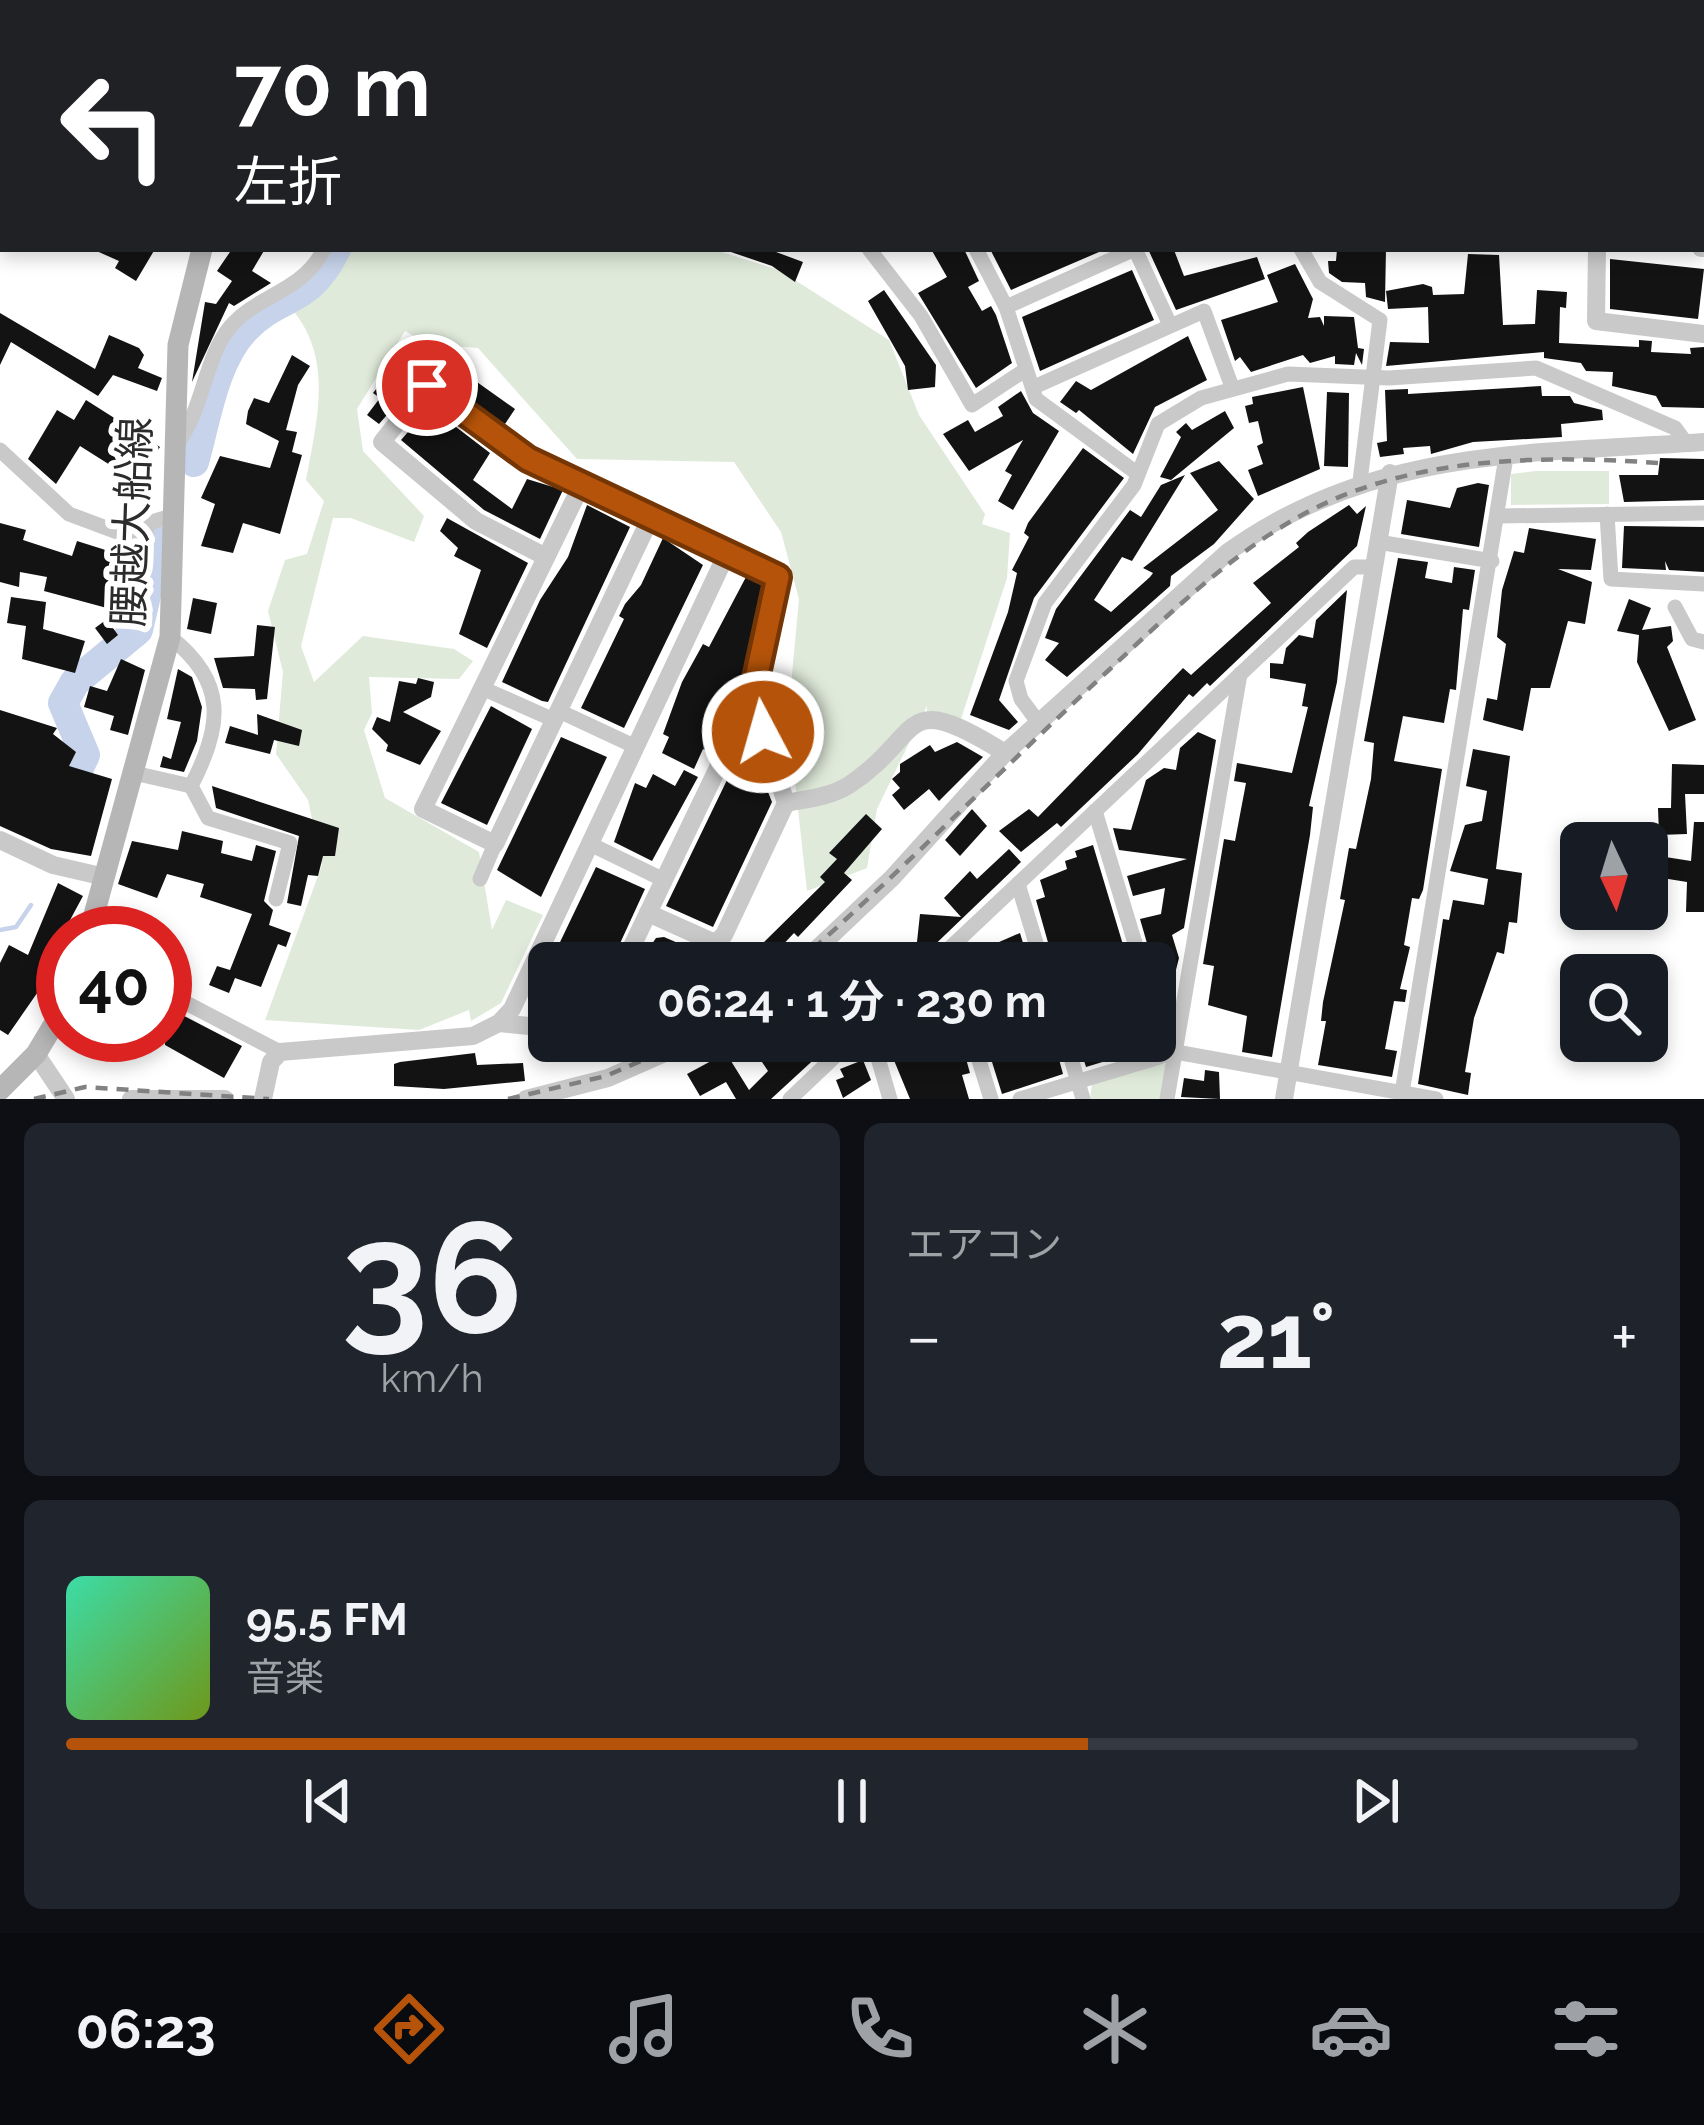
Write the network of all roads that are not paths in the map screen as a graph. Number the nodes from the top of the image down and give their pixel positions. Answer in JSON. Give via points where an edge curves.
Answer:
{"nodes":[{"id":1,"x":201,"y":252,"type":"edge"},
{"id":2,"x":322,"y":252,"type":"edge"},
{"id":3,"x":871,"y":252,"type":"edge"},
{"id":4,"x":978,"y":252,"type":"edge"},
{"id":5,"x":1128,"y":252,"type":"edge"},
{"id":6,"x":1136,"y":252,"type":"edge"},
{"id":7,"x":1305,"y":252,"type":"edge"},
{"id":8,"x":1597,"y":252,"type":"edge"},
{"id":9,"x":1006,"y":308,"type":"junction"},
{"id":10,"x":1170,"y":325,"type":"junction"},
{"id":11,"x":1704,"y":334,"type":"edge"},
{"id":12,"x":1024,"y":370,"type":"junction"},
{"id":13,"x":1375,"y":376,"type":"junction"},
{"id":14,"x":1034,"y":387,"type":"junction"},
{"id":15,"x":1232,"y":387,"type":"junction"},
{"id":16,"x":1695,"y":442,"type":"edge"},
{"id":17,"x":175,"y":448,"type":"junction"},
{"id":18,"x":0,"y":450,"type":"edge"},
{"id":19,"x":1506,"y":457,"type":"junction"},
{"id":20,"x":1390,"y":473,"type":"junction"},
{"id":21,"x":1138,"y":474,"type":"junction"},
{"id":22,"x":1360,"y":481,"type":"junction"},
{"id":23,"x":582,"y":484,"type":"junction"},
{"id":24,"x":1704,"y":513,"type":"edge"},
{"id":25,"x":1607,"y":514,"type":"junction"},
{"id":26,"x":175,"y":515,"type":"junction"},
{"id":27,"x":1500,"y":516,"type":"junction"},
{"id":28,"x":651,"y":517,"type":"junction"},
{"id":29,"x":1378,"y":542,"type":"junction"},
{"id":30,"x":727,"y":554,"type":"junction"},
{"id":31,"x":546,"y":557,"type":"junction"},
{"id":32,"x":1492,"y":561,"type":"junction"},
{"id":33,"x":1374,"y":568,"type":"junction"},
{"id":34,"x":1704,"y":584,"type":"edge"},
{"id":35,"x":1675,"y":607,"type":"dead end"},
{"id":36,"x":170,"y":637,"type":"junction"},
{"id":37,"x":1704,"y":642,"type":"edge"},
{"id":38,"x":1240,"y":674,"type":"junction"},
{"id":39,"x":482,"y":688,"type":"junction"},
{"id":40,"x":752,"y":697,"type":"junction"},
{"id":41,"x":557,"y":716,"type":"junction"},
{"id":42,"x":1038,"y":722,"type":"junction"},
{"id":43,"x":636,"y":748,"type":"junction"},
{"id":44,"x":1005,"y":753,"type":"junction"},
{"id":45,"x":134,"y":773,"type":"junction"},
{"id":46,"x":191,"y":786,"type":"junction"},
{"id":47,"x":786,"y":803,"type":"junction"},
{"id":48,"x":1095,"y":812,"type":"junction"},
{"id":49,"x":0,"y":840,"type":"edge"},
{"id":50,"x":496,"y":844,"type":"junction"},
{"id":51,"x":590,"y":844,"type":"junction"},
{"id":52,"x":105,"y":878,"type":"junction"},
{"id":53,"x":480,"y":879,"type":"dead end"},
{"id":54,"x":664,"y":880,"type":"junction"},
{"id":55,"x":1018,"y":884,"type":"junction"},
{"id":56,"x":276,"y":898,"type":"dead end"},
{"id":57,"x":97,"y":906,"type":"edge"},
{"id":58,"x":648,"y":913,"type":"junction"},
{"id":59,"x":634,"y":942,"type":"edge"},
{"id":60,"x":824,"y":942,"type":"edge"},
{"id":61,"x":960,"y":942,"type":"edge"},
{"id":62,"x":1036,"y":942,"type":"edge"},
{"id":63,"x":1135,"y":942,"type":"edge"},
{"id":64,"x":192,"y":1006,"type":"edge"},
{"id":65,"x":499,"y":1023,"type":"junction"},
{"id":66,"x":528,"y":1026,"type":"edge"},
{"id":67,"x":1176,"y":1026,"type":"edge"},
{"id":68,"x":280,"y":1052,"type":"junction"},
{"id":69,"x":36,"y":1054,"type":"edge"},
{"id":70,"x":1176,"y":1055,"type":"edge"},
{"id":71,"x":41,"y":1062,"type":"edge"},
{"id":72,"x":644,"y":1062,"type":"edge"},
{"id":73,"x":829,"y":1062,"type":"edge"},
{"id":74,"x":879,"y":1062,"type":"edge"},
{"id":75,"x":980,"y":1062,"type":"edge"},
{"id":76,"x":1072,"y":1062,"type":"edge"},
{"id":77,"x":1144,"y":1062,"type":"edge"},
{"id":78,"x":1170,"y":1062,"type":"edge"},
{"id":79,"x":1289,"y":1072,"type":"junction"},
{"id":80,"x":6,"y":1080,"type":"edge"},
{"id":81,"x":1078,"y":1082,"type":"junction"},
{"id":82,"x":1401,"y":1095,"type":"edge"},
{"id":83,"x":791,"y":1098,"type":"edge"},
{"id":84,"x":66,"y":1099,"type":"edge"},
{"id":85,"x":131,"y":1099,"type":"edge"},
{"id":86,"x":225,"y":1099,"type":"edge"},
{"id":87,"x":263,"y":1099,"type":"edge"},
{"id":88,"x":526,"y":1099,"type":"edge"},
{"id":89,"x":890,"y":1099,"type":"edge"},
{"id":90,"x":991,"y":1099,"type":"edge"},
{"id":91,"x":1020,"y":1099,"type":"edge"},
{"id":92,"x":1083,"y":1099,"type":"edge"},
{"id":93,"x":1167,"y":1099,"type":"edge"},
{"id":94,"x":1284,"y":1099,"type":"edge"},
{"id":95,"x":1436,"y":1099,"type":"edge"}],
"edges":[{"from":1,"to":17,"type":"main road","name":"腰越大船線","via":[[178,345]]},
{"from":2,"to":17,"type":"street","via":[[298,284],[230,328],[199,412]]},
{"from":3,"to":12,"type":"street","via":[[921,316],[972,405]]},
{"from":4,"to":9,"type":"street"},
{"from":5,"to":9,"type":"street"},
{"from":6,"to":10,"type":"street"},
{"from":7,"to":13,"type":"street","via":[[1320,282],[1380,320]]},
{"from":8,"to":11,"type":"street","via":[[1596,321]]},
{"from":9,"to":12,"type":"street"},
{"from":10,"to":14,"type":"street"},
{"from":10,"to":15,"type":"street","via":[[1204,311]]},
{"from":12,"to":14,"type":"street"},
{"from":13,"to":15,"type":"street","via":[[1288,374]]},
{"from":13,"to":16,"type":"street","via":[[1536,368]]},
{"from":13,"to":22,"type":"street"},
{"from":14,"to":21,"type":"street","via":[[1036,399]]},
{"from":15,"to":21,"type":"street","via":[[1158,424]]},
{"from":16,"to":19,"type":"street"},
{"from":17,"to":26,"type":"main road","name":"腰越大船線"},
{"from":18,"to":26,"type":"street","via":[[69,514],[144,542],[148,523]]},
{"from":19,"to":20,"type":"street"},
{"from":19,"to":27,"type":"street"},
{"from":20,"to":22,"type":"street"},
{"from":20,"to":29,"type":"street"},
{"from":21,"to":42,"type":"street","via":[[1045,604],[1016,681]]},
{"from":22,"to":42,"type":"street","via":[[1306,502],[1228,552]]},
{"from":23,"to":28,"type":"street"},
{"from":23,"to":31,"type":"street"},
{"from":23,"to":31,"type":"street","via":[[528,459],[427,385],[382,442],[476,521]]},
{"from":24,"to":25,"type":"street"},
{"from":25,"to":27,"type":"street"},
{"from":25,"to":34,"type":"street","via":[[1611,579]]},
{"from":26,"to":36,"type":"main road","name":"腰越大船線"},
{"from":27,"to":32,"type":"street"},
{"from":28,"to":30,"type":"street"},
{"from":28,"to":41,"type":"street"},
{"from":29,"to":32,"type":"street"},
{"from":29,"to":33,"type":"street"},
{"from":30,"to":40,"type":"street","via":[[778,577]]},
{"from":30,"to":43,"type":"street"},
{"from":31,"to":39,"type":"street"},
{"from":32,"to":82,"type":"street"},
{"from":33,"to":38,"type":"street","via":[[1354,567]]},
{"from":33,"to":79,"type":"street"},
{"from":35,"to":37,"type":"street","via":[[1692,639]]},
{"from":36,"to":45,"type":"main road","name":"腰越大船線"},
{"from":36,"to":46,"type":"street","via":[[187,650],[218,706]]},
{"from":38,"to":48,"type":"street"},
{"from":38,"to":67,"type":"street"},
{"from":39,"to":41,"type":"street"},
{"from":39,"to":50,"type":"street","via":[[423,809]]},
{"from":40,"to":47,"type":"street"},
{"from":40,"to":54,"type":"street"},
{"from":41,"to":43,"type":"street"},
{"from":41,"to":50,"type":"street"},
{"from":42,"to":44,"type":"street"},
{"from":43,"to":51,"type":"street"},
{"from":44,"to":47,"type":"street","via":[[963,727],[916,723],[850,784]]},
{"from":44,"to":60,"type":"street"},
{"from":45,"to":46,"type":"street"},
{"from":45,"to":52,"type":"main road","name":"腰越大船線"},
{"from":46,"to":56,"type":"street","via":[[208,818],[290,843]]},
{"from":47,"to":58,"type":"street","via":[[715,943]]},
{"from":48,"to":55,"type":"street"},
{"from":48,"to":63,"type":"street"},
{"from":49,"to":52,"type":"street"},
{"from":50,"to":53,"type":"street"},
{"from":51,"to":54,"type":"street"},
{"from":51,"to":65,"type":"street"},
{"from":52,"to":57,"type":"main road","name":"腰越大船線"},
{"from":54,"to":58,"type":"street"},
{"from":55,"to":61,"type":"street"},
{"from":55,"to":62,"type":"street"},
{"from":58,"to":59,"type":"street"},
{"from":64,"to":68,"type":"street"},
{"from":65,"to":66,"type":"street"},
{"from":65,"to":68,"type":"street","via":[[473,1036]]},
{"from":68,"to":87,"type":"street"},
{"from":69,"to":80,"type":"main road"},
{"from":70,"to":79,"type":"street"},
{"from":71,"to":84,"type":"street"},
{"from":72,"to":88,"type":"street"},
{"from":73,"to":83,"type":"street"},
{"from":74,"to":89,"type":"street"},
{"from":75,"to":90,"type":"street"},
{"from":76,"to":81,"type":"street"},
{"from":77,"to":81,"type":"street"},
{"from":78,"to":93,"type":"street"},
{"from":79,"to":82,"type":"street"},
{"from":79,"to":94,"type":"street"},
{"from":81,"to":91,"type":"street"},
{"from":81,"to":92,"type":"street"},
{"from":82,"to":95,"type":"street"},
{"from":85,"to":86,"type":"street"}]}
